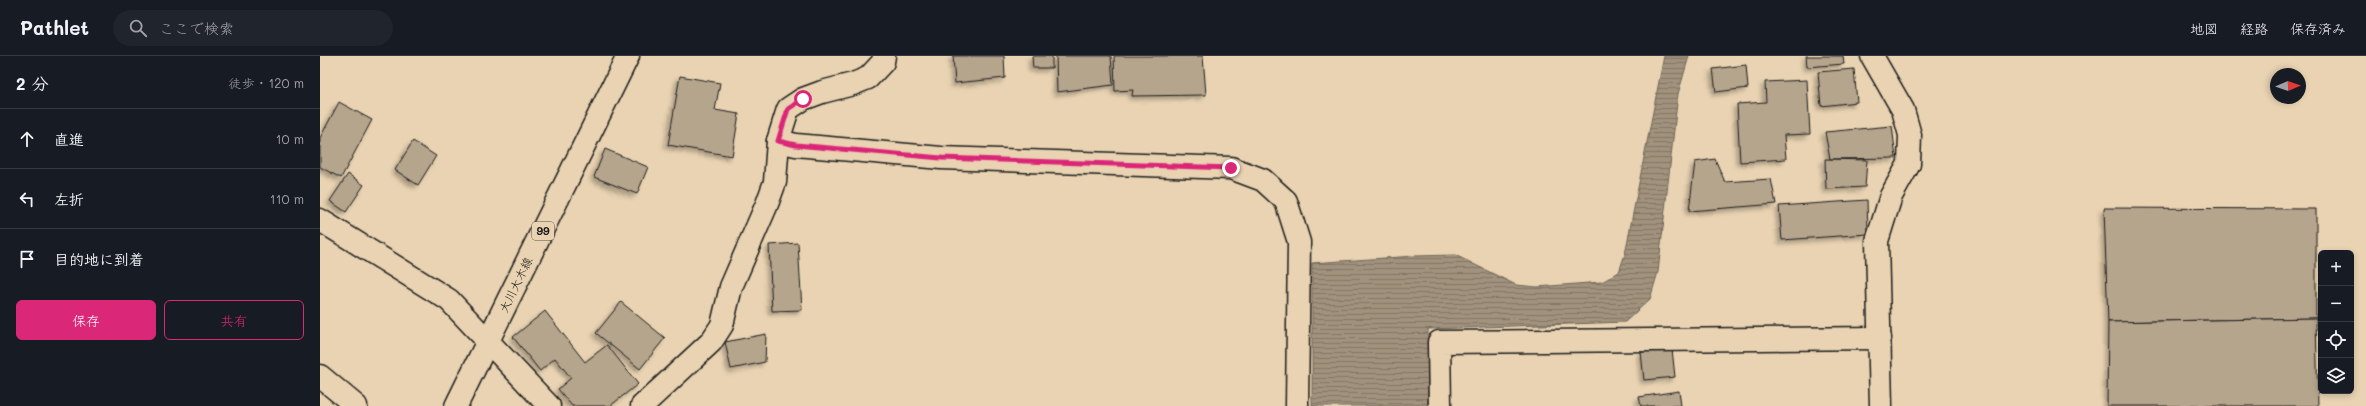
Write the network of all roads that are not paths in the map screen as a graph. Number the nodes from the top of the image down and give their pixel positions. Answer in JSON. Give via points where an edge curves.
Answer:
{"nodes":[{"id":1,"x":628,"y":56,"type":"edge"},
{"id":2,"x":884,"y":56,"type":"edge"},
{"id":3,"x":1872,"y":56,"type":"edge"},
{"id":4,"x":778,"y":141,"type":"junction"},
{"id":5,"x":323,"y":229,"type":"edge"},
{"id":6,"x":1880,"y":338,"type":"junction"},
{"id":7,"x":488,"y":343,"type":"junction"},
{"id":8,"x":320,"y":376,"type":"edge"},
{"id":9,"x":356,"y":406,"type":"edge"},
{"id":10,"x":456,"y":406,"type":"edge"},
{"id":11,"x":549,"y":406,"type":"edge"},
{"id":12,"x":642,"y":406,"type":"edge"},
{"id":13,"x":1297,"y":406,"type":"edge"},
{"id":14,"x":1440,"y":406,"type":"edge"},
{"id":15,"x":1881,"y":406,"type":"edge"}],
"edges":[{"from":1,"to":7,"type":"street","name":"大川大木線","number":"99"},
{"from":2,"to":4,"type":"street","via":[[883,62],[868,78],[810,96],[788,109]]},
{"from":3,"to":6,"type":"street","via":[[1903,110],[1910,135],[1909,164],[1891,196],[1877,241]]},
{"from":4,"to":12,"type":"street","via":[[775,182],[768,204],[731,287],[722,324],[711,342]]},
{"from":4,"to":13,"type":"street","via":[[796,145],[941,158],[1231,168],[1263,180],[1286,201],[1299,242]]},
{"from":5,"to":7,"type":"street","via":[[449,300]]},
{"from":6,"to":14,"type":"street","via":[[1439,342]]},
{"from":6,"to":15,"type":"street"},
{"from":7,"to":10,"type":"street","name":"大川大木線","number":"99"},
{"from":7,"to":11,"type":"street"},
{"from":8,"to":9,"type":"street"}]}
